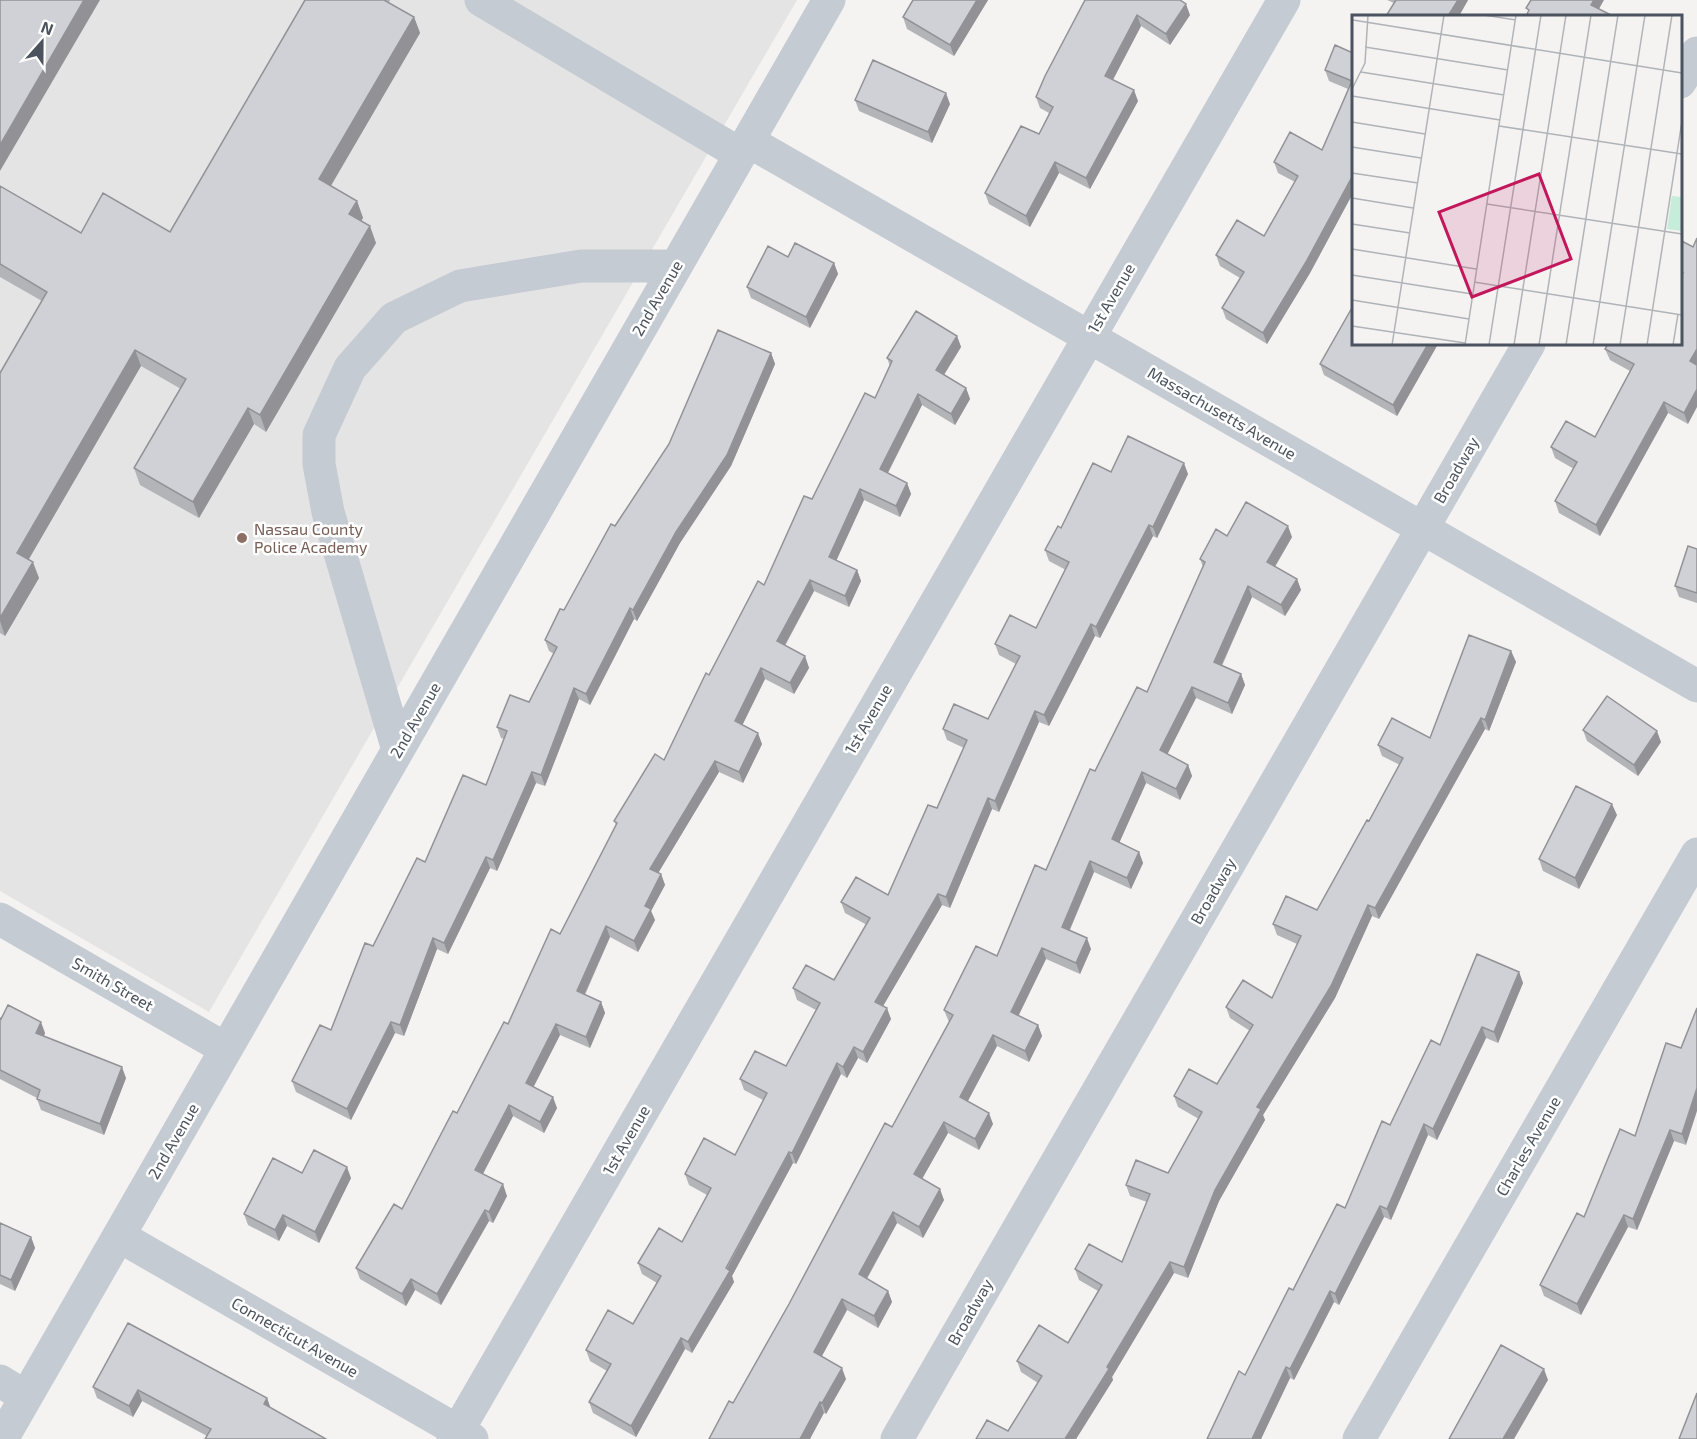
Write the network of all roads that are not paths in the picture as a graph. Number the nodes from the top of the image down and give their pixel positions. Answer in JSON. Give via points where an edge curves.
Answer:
{"nodes":[{"id":1,"x":481,"y":0,"type":"edge"},
{"id":2,"x":829,"y":0,"type":"edge"},
{"id":3,"x":1284,"y":0,"type":"edge"},
{"id":4,"x":1697,"y":53,"type":"edge"},
{"id":5,"x":1682,"y":79,"type":"edge"},
{"id":6,"x":744,"y":147,"type":"junction"},
{"id":7,"x":676,"y":266,"type":"junction"},
{"id":8,"x":1089,"y":336,"type":"junction"},
{"id":9,"x":1528,"y":345,"type":"edge"},
{"id":10,"x":1423,"y":528,"type":"junction"},
{"id":11,"x":1697,"y":686,"type":"edge"},
{"id":12,"x":398,"y":750,"type":"junction"},
{"id":13,"x":1697,"y":854,"type":"edge"},
{"id":14,"x":0,"y":919,"type":"edge"},
{"id":15,"x":226,"y":1049,"type":"junction"},
{"id":16,"x":119,"y":1236,"type":"junction"},
{"id":17,"x":13,"y":1389,"type":"edge"},
{"id":18,"x":461,"y":1436,"type":"edge"},
{"id":19,"x":2,"y":1439,"type":"edge"},
{"id":20,"x":897,"y":1439,"type":"edge"},
{"id":21,"x":1359,"y":1439,"type":"edge"}],
"edges":[{"from":1,"to":6,"type":"street","name":"Massachusetts Avenue"},
{"from":2,"to":6,"type":"street","name":"2nd Avenue"},
{"from":3,"to":8,"type":"street","name":"1st Avenue"},
{"from":4,"to":5,"type":"street"},
{"from":6,"to":7,"type":"street","name":"2nd Avenue"},
{"from":6,"to":8,"type":"street","name":"Massachusetts Avenue"},
{"from":7,"to":12,"type":"street","name":"2nd Avenue"},
{"from":7,"to":12,"type":"street","via":[[581,266],[460,286],[394,318],[350,368],[319,435],[319,465],[328,512]]},
{"from":8,"to":10,"type":"street","name":"Massachusetts Avenue"},
{"from":8,"to":18,"type":"street","name":"1st Avenue"},
{"from":9,"to":10,"type":"street","name":"Broadway"},
{"from":10,"to":11,"type":"street","name":"Massachusetts Avenue"},
{"from":10,"to":20,"type":"street","name":"Broadway"},
{"from":12,"to":15,"type":"street","name":"2nd Avenue"},
{"from":13,"to":21,"type":"street","name":"Charles Avenue"},
{"from":14,"to":15,"type":"street","name":"Smith Street"},
{"from":15,"to":16,"type":"street","name":"2nd Avenue"},
{"from":16,"to":17,"type":"street","name":"2nd Avenue"},
{"from":16,"to":18,"type":"street","name":"Connecticut Avenue"},
{"from":17,"to":19,"type":"street","name":"2nd Avenue"}]}
